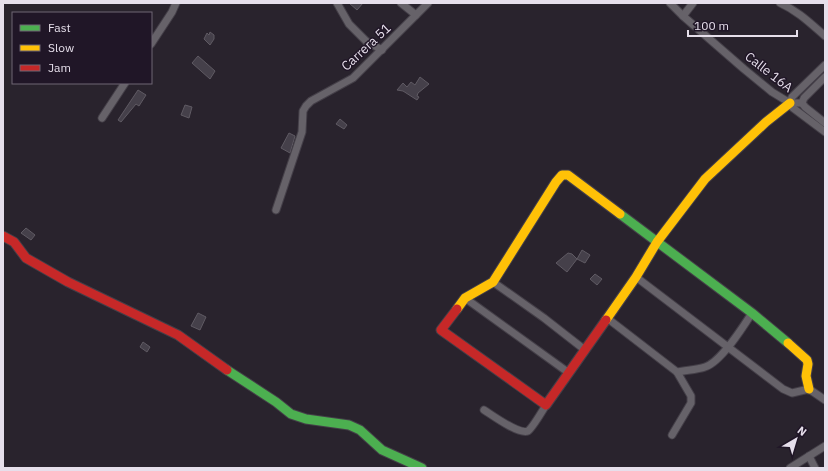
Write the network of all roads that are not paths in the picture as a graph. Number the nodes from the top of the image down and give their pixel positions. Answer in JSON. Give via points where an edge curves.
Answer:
{"nodes":[{"id":1,"x":176,"y":3,"type":"edge"},
{"id":2,"x":337,"y":3,"type":"edge"},
{"id":3,"x":401,"y":3,"type":"edge"},
{"id":4,"x":428,"y":3,"type":"edge"},
{"id":5,"x":670,"y":3,"type":"edge"},
{"id":6,"x":693,"y":3,"type":"edge"},
{"id":7,"x":780,"y":3,"type":"edge"},
{"id":8,"x":416,"y":15,"type":"junction"},
{"id":9,"x":683,"y":16,"type":"junction"},
{"id":10,"x":825,"y":36,"type":"edge"},
{"id":11,"x":152,"y":42,"type":"edge"},
{"id":12,"x":382,"y":50,"type":"junction"},
{"id":13,"x":825,"y":65,"type":"edge"},
{"id":14,"x":825,"y":77,"type":"edge"},
{"id":15,"x":124,"y":84,"type":"edge"},
{"id":16,"x":790,"y":103,"type":"junction"},
{"id":17,"x":802,"y":103,"type":"junction"},
{"id":18,"x":102,"y":118,"type":"dead end"},
{"id":19,"x":825,"y":123,"type":"edge"},
{"id":20,"x":825,"y":132,"type":"edge"},
{"id":21,"x":276,"y":210,"type":"dead end"},
{"id":22,"x":3,"y":236,"type":"edge"},
{"id":23,"x":657,"y":242,"type":"junction"},
{"id":24,"x":636,"y":277,"type":"junction"},
{"id":25,"x":493,"y":282,"type":"junction"},
{"id":26,"x":465,"y":298,"type":"junction"},
{"id":27,"x":752,"y":314,"type":"junction"},
{"id":28,"x":607,"y":318,"type":"junction"},
{"id":29,"x":728,"y":348,"type":"junction"},
{"id":30,"x":585,"y":350,"type":"junction"},
{"id":31,"x":678,"y":372,"type":"junction"},
{"id":32,"x":569,"y":373,"type":"junction"},
{"id":33,"x":809,"y":389,"type":"junction"},
{"id":34,"x":825,"y":400,"type":"edge"},
{"id":35,"x":546,"y":405,"type":"junction"},
{"id":36,"x":484,"y":410,"type":"dead end"},
{"id":37,"x":672,"y":436,"type":"dead end"},
{"id":38,"x":825,"y":446,"type":"edge"},
{"id":39,"x":809,"y":456,"type":"junction"},
{"id":40,"x":422,"y":468,"type":"edge"},
{"id":41,"x":790,"y":468,"type":"edge"},
{"id":42,"x":815,"y":468,"type":"edge"}],
"edges":[{"from":1,"to":11,"type":"street"},
{"from":2,"to":12,"type":"street","via":[[349,24],[366,41]]},
{"from":3,"to":8,"type":"street"},
{"from":4,"to":8,"type":"street","name":"Carrera 51"},
{"from":5,"to":9,"type":"street","name":"Calle 16A"},
{"from":6,"to":9,"type":"street"},
{"from":7,"to":10,"type":"street","via":[[800,14]]},
{"from":8,"to":12,"type":"street","name":"Carrera 51"},
{"from":9,"to":16,"type":"street","name":"Calle 16A","via":[[772,92]]},
{"from":12,"to":21,"type":"street","name":"Carrera 51","via":[[353,78],[311,100],[306,106],[303,112],[302,132]]},
{"from":13,"to":16,"type":"street","via":[[792,97]]},
{"from":14,"to":17,"type":"street"},
{"from":15,"to":18,"type":"street"},
{"from":16,"to":17,"type":"street","name":"Calle 16A"},
{"from":16,"to":20,"type":"street"},
{"from":16,"to":23,"type":"street","via":[[705,179]]},
{"from":17,"to":19,"type":"street"},
{"from":22,"to":40,"type":"street","via":[[14,242],[26,258],[68,282],[178,335],[291,414],[306,419],[349,425],[360,430],[382,450]]},
{"from":23,"to":24,"type":"street"},
{"from":23,"to":25,"type":"street","via":[[568,175],[562,175]]},
{"from":23,"to":27,"type":"street"},
{"from":24,"to":28,"type":"street"},
{"from":24,"to":29,"type":"street"},
{"from":25,"to":26,"type":"street"},
{"from":25,"to":30,"type":"street"},
{"from":26,"to":32,"type":"street"},
{"from":26,"to":35,"type":"street","via":[[441,330]]},
{"from":27,"to":29,"type":"street"},
{"from":27,"to":33,"type":"street","via":[[809,361],[806,378]]},
{"from":28,"to":30,"type":"street"},
{"from":28,"to":31,"type":"street"},
{"from":29,"to":31,"type":"street","via":[[706,367]]},
{"from":29,"to":33,"type":"street","via":[[783,389],[792,393]]},
{"from":30,"to":32,"type":"street"},
{"from":31,"to":37,"type":"street","via":[[691,396],[691,403]]},
{"from":32,"to":35,"type":"street"},
{"from":33,"to":34,"type":"street"},
{"from":35,"to":36,"type":"street","via":[[528,431],[522,432]]},
{"from":38,"to":39,"type":"street"},
{"from":39,"to":41,"type":"street"},
{"from":39,"to":42,"type":"street"}]}
